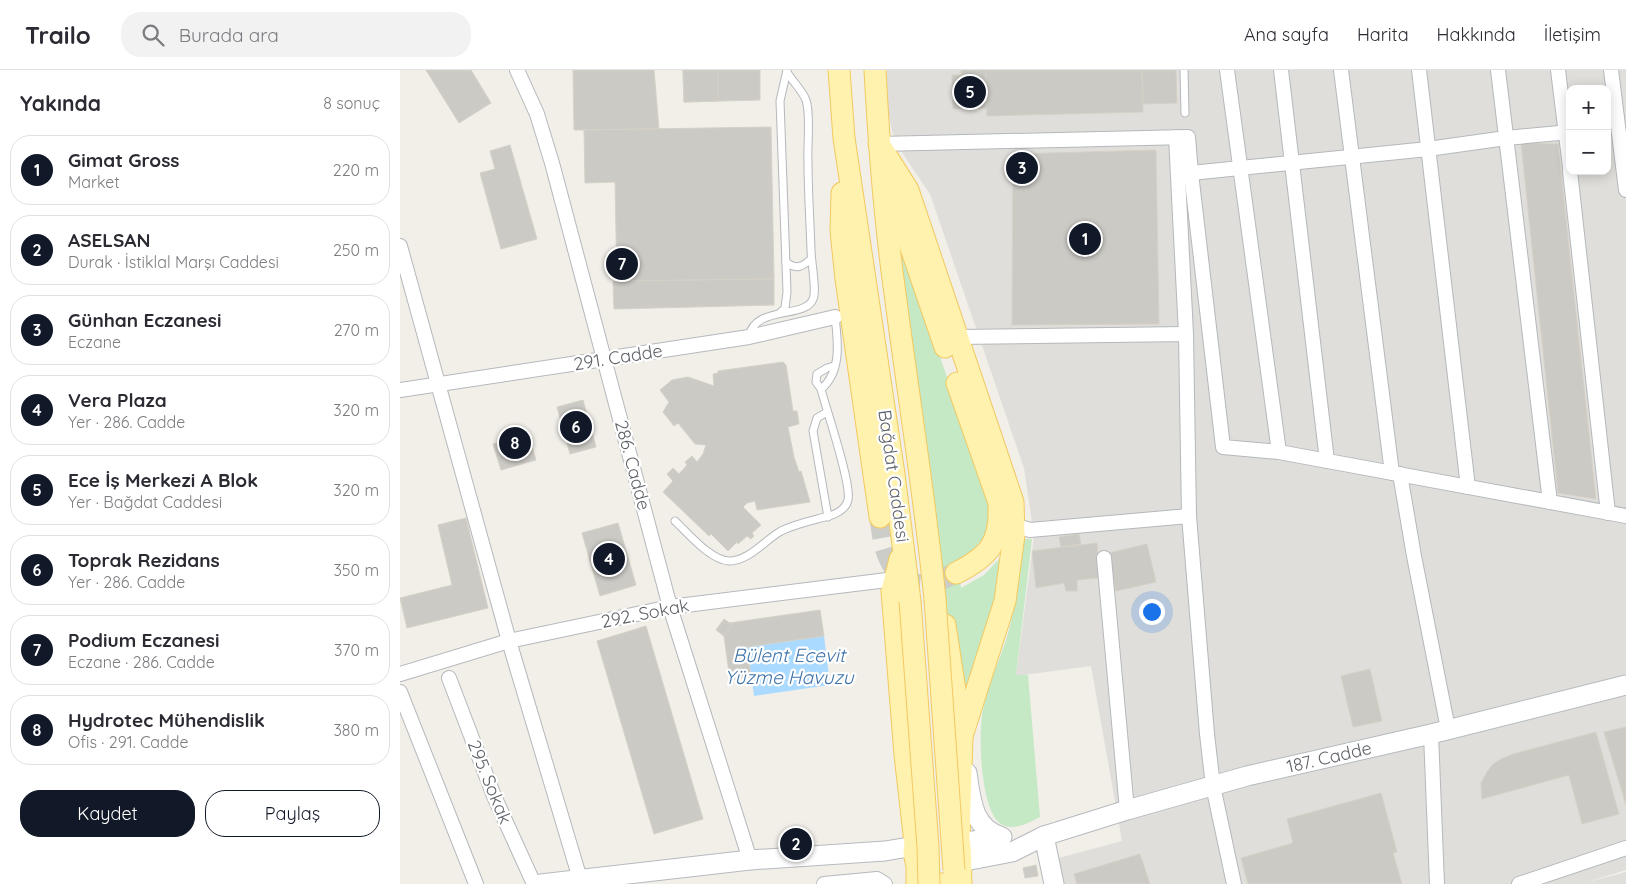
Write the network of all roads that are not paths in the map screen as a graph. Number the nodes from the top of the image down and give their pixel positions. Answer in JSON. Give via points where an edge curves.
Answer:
{"nodes":[{"id":1,"x":517,"y":70,"type":"edge"},
{"id":2,"x":839,"y":70,"type":"edge"},
{"id":3,"x":875,"y":70,"type":"edge"},
{"id":4,"x":1184,"y":70,"type":"edge"},
{"id":5,"x":1227,"y":70,"type":"edge"},
{"id":6,"x":1282,"y":70,"type":"edge"},
{"id":7,"x":1341,"y":70,"type":"edge"},
{"id":8,"x":1419,"y":70,"type":"edge"},
{"id":9,"x":1498,"y":70,"type":"edge"},
{"id":10,"x":1558,"y":70,"type":"edge"},
{"id":11,"x":1611,"y":70,"type":"edge"},
{"id":12,"x":787,"y":71,"type":"edge"},
{"id":13,"x":1185,"y":113,"type":"dead end"},
{"id":14,"x":1617,"y":129,"type":"edge"},
{"id":15,"x":1568,"y":130,"type":"edge"},
{"id":16,"x":1566,"y":133,"type":"edge"},
{"id":17,"x":1176,"y":137,"type":"junction"},
{"id":18,"x":844,"y":138,"type":"junction"},
{"id":19,"x":1506,"y":138,"type":"junction"},
{"id":20,"x":879,"y":144,"type":"junction"},
{"id":21,"x":1428,"y":149,"type":"junction"},
{"id":22,"x":1352,"y":156,"type":"junction"},
{"id":23,"x":1292,"y":162,"type":"junction"},
{"id":24,"x":1240,"y":168,"type":"junction"},
{"id":25,"x":1191,"y":173,"type":"junction"},
{"id":26,"x":1570,"y":175,"type":"edge"},
{"id":27,"x":1626,"y":190,"type":"edge"},
{"id":28,"x":400,"y":246,"type":"edge"},
{"id":29,"x":811,"y":259,"type":"junction"},
{"id":30,"x":786,"y":262,"type":"junction"},
{"id":31,"x":780,"y":313,"type":"junction"},
{"id":32,"x":834,"y":317,"type":"joint"},
{"id":33,"x":1186,"y":334,"type":"junction"},
{"id":34,"x":748,"y":337,"type":"junction"},
{"id":35,"x":957,"y":337,"type":"junction"},
{"id":36,"x":606,"y":358,"type":"junction"},
{"id":37,"x":834,"y":366,"type":"junction"},
{"id":38,"x":439,"y":385,"type":"junction"},
{"id":39,"x":821,"y":389,"type":"junction"},
{"id":40,"x":400,"y":390,"type":"edge"},
{"id":41,"x":827,"y":412,"type":"junction"},
{"id":42,"x":1279,"y":452,"type":"junction"},
{"id":43,"x":1327,"y":461,"type":"junction"},
{"id":44,"x":1396,"y":474,"type":"junction"},
{"id":45,"x":1468,"y":487,"type":"junction"},
{"id":46,"x":1550,"y":502,"type":"junction"},
{"id":47,"x":1608,"y":512,"type":"junction"},
{"id":48,"x":1189,"y":516,"type":"junction"},
{"id":49,"x":1626,"y":516,"type":"edge"},
{"id":50,"x":828,"y":517,"type":"junction"},
{"id":51,"x":880,"y":517,"type":"tunnel mouth"},
{"id":52,"x":674,"y":520,"type":"dead end"},
{"id":53,"x":1014,"y":526,"type":"junction"},
{"id":54,"x":929,"y":539,"type":"junction"},
{"id":55,"x":903,"y":544,"type":"junction"},
{"id":56,"x":1104,"y":558,"type":"dead end"},
{"id":57,"x":956,"y":573,"type":"tunnel mouth"},
{"id":58,"x":896,"y":578,"type":"junction"},
{"id":59,"x":670,"y":607,"type":"junction"},
{"id":60,"x":509,"y":641,"type":"junction"},
{"id":61,"x":400,"y":674,"type":"edge"},
{"id":62,"x":448,"y":678,"type":"dead end"},
{"id":63,"x":1626,"y":684,"type":"edge"},
{"id":64,"x":400,"y":692,"type":"edge"},
{"id":65,"x":1440,"y":732,"type":"junction"},
{"id":66,"x":962,"y":736,"type":"junction"},
{"id":67,"x":1213,"y":786,"type":"junction"},
{"id":68,"x":1126,"y":810,"type":"junction"},
{"id":69,"x":960,"y":814,"type":"junction"},
{"id":70,"x":913,"y":816,"type":"junction"},
{"id":71,"x":1002,"y":836,"type":"junction"},
{"id":72,"x":1039,"y":837,"type":"junction"},
{"id":73,"x":1626,"y":848,"type":"edge"},
{"id":74,"x":750,"y":860,"type":"junction"},
{"id":75,"x":916,"y":860,"type":"edge"},
{"id":76,"x":959,"y":863,"type":"edge"},
{"id":77,"x":580,"y":879,"type":"junction"},
{"id":78,"x":476,"y":884,"type":"edge"},
{"id":79,"x":534,"y":884,"type":"edge"},
{"id":80,"x":541,"y":884,"type":"edge"},
{"id":81,"x":824,"y":884,"type":"edge"},
{"id":82,"x":885,"y":884,"type":"edge"},
{"id":83,"x":929,"y":884,"type":"edge"},
{"id":84,"x":934,"y":884,"type":"edge"},
{"id":85,"x":945,"y":884,"type":"edge"},
{"id":86,"x":1054,"y":884,"type":"edge"},
{"id":87,"x":1234,"y":884,"type":"edge"},
{"id":88,"x":1437,"y":884,"type":"edge"},
{"id":89,"x":1520,"y":884,"type":"edge"}],
"edges":[{"from":1,"to":36,"type":"street","name":"286. Cadde","via":[[547,146]]},
{"from":2,"to":18,"type":"main road","name":"Bağdat Caddesi"},
{"from":3,"to":20,"type":"main road","name":"Bağdat Caddesi"},
{"from":4,"to":13,"type":"lane"},
{"from":5,"to":24,"type":"street"},
{"from":6,"to":23,"type":"street"},
{"from":7,"to":22,"type":"street"},
{"from":8,"to":21,"type":"street"},
{"from":9,"to":19,"type":"street"},
{"from":10,"to":15,"type":"street"},
{"from":11,"to":14,"type":"street"},
{"from":12,"to":29,"type":"lane","via":[[803,95],[807,110]]},
{"from":12,"to":30,"type":"lane","via":[[780,101]]},
{"from":14,"to":27,"type":"street"},
{"from":16,"to":19,"type":"street"},
{"from":17,"to":20,"type":"street"},
{"from":17,"to":25,"type":"street","via":[[1188,137]]},
{"from":17,"to":33,"type":"street"},
{"from":18,"to":51,"type":"main road","via":[[842,241]]},
{"from":18,"to":55,"type":"main road","name":"Bağdat Caddesi"},
{"from":19,"to":21,"type":"street"},
{"from":19,"to":46,"type":"street"},
{"from":20,"to":35,"type":"main road","via":[[908,190]]},
{"from":20,"to":54,"type":"main road","name":"Bağdat Caddesi","via":[[895,299]]},
{"from":20,"to":57,"type":"main road","via":[[910,248],[999,503],[996,540],[984,556]]},
{"from":21,"to":22,"type":"street"},
{"from":21,"to":45,"type":"street"},
{"from":22,"to":23,"type":"street"},
{"from":22,"to":44,"type":"street"},
{"from":23,"to":24,"type":"street"},
{"from":23,"to":43,"type":"street"},
{"from":24,"to":25,"type":"street"},
{"from":24,"to":42,"type":"street"},
{"from":25,"to":42,"type":"street","via":[[1223,447]]},
{"from":26,"to":47,"type":"street"},
{"from":28,"to":38,"type":"street"},
{"from":29,"to":30,"type":"lane","via":[[796,268]]},
{"from":29,"to":31,"type":"lane","via":[[813,300],[807,306]]},
{"from":30,"to":31,"type":"lane","via":[[787,302]]},
{"from":31,"to":34,"type":"lane","via":[[753,325]]},
{"from":32,"to":34,"type":"street","name":"291. Cadde"},
{"from":32,"to":37,"type":"lane","via":[[838,349]]},
{"from":33,"to":35,"type":"street"},
{"from":33,"to":48,"type":"street"},
{"from":34,"to":36,"type":"street","name":"291. Cadde"},
{"from":35,"to":53,"type":"main road","via":[[1013,502]]},
{"from":36,"to":38,"type":"street","name":"291. Cadde"},
{"from":36,"to":59,"type":"street","name":"286. Cadde"},
{"from":37,"to":39,"type":"lane","via":[[830,379]]},
{"from":37,"to":39,"type":"lane","via":[[817,374],[816,382]]},
{"from":38,"to":40,"type":"street","name":"291. Cadde"},
{"from":38,"to":60,"type":"street"},
{"from":39,"to":41,"type":"lane"},
{"from":41,"to":50,"type":"lane","via":[[817,418],[813,431]]},
{"from":41,"to":50,"type":"lane","via":[[848,499],[845,508]]},
{"from":42,"to":43,"type":"street"},
{"from":43,"to":44,"type":"street"},
{"from":44,"to":45,"type":"street"},
{"from":44,"to":65,"type":"street","via":[[1414,556]]},
{"from":45,"to":46,"type":"street"},
{"from":46,"to":47,"type":"street"},
{"from":47,"to":49,"type":"street"},
{"from":48,"to":53,"type":"street","via":[[1030,530]]},
{"from":48,"to":67,"type":"street"},
{"from":50,"to":52,"type":"lane","via":[[792,526],[748,555],[729,561],[710,553]]},
{"from":53,"to":66,"type":"main road","via":[[1005,601]]},
{"from":54,"to":66,"type":"main road"},
{"from":54,"to":76,"type":"main road","name":"Bağdat Caddesi","bridge":true,"via":[[954,847]]},
{"from":55,"to":58,"type":"main road"},
{"from":55,"to":83,"type":"main road","name":"Bağdat Caddesi","bridge":true,"via":[[910,601]]},
{"from":56,"to":68,"type":"street"},
{"from":58,"to":59,"type":"street","name":"292. Sokak"},
{"from":58,"to":70,"type":"main road","via":[[892,591]]},
{"from":59,"to":60,"type":"street","name":"292. Sokak"},
{"from":59,"to":74,"type":"street","name":"286. Cadde"},
{"from":60,"to":61,"type":"street","name":"292. Sokak"},
{"from":60,"to":77,"type":"street"},
{"from":62,"to":79,"type":"street","name":"295. Sokak","via":[[494,796]]},
{"from":63,"to":65,"type":"main road","name":"187. Cadde"},
{"from":64,"to":78,"type":"street"},
{"from":65,"to":67,"type":"main road","name":"187. Cadde"},
{"from":65,"to":88,"type":"street"},
{"from":66,"to":69,"type":"main road"},
{"from":66,"to":71,"type":"main road","via":[[975,812],[985,828]]},
{"from":67,"to":68,"type":"main road","name":"187. Cadde"},
{"from":67,"to":87,"type":"street"},
{"from":68,"to":72,"type":"main road","name":"187. Cadde"},
{"from":69,"to":70,"type":"main road","via":[[937,825],[924,823]]},
{"from":69,"to":76,"type":"main road"},
{"from":70,"to":75,"type":"main road"},
{"from":71,"to":72,"type":"main road"},
{"from":71,"to":76,"type":"main road"},
{"from":72,"to":76,"type":"main road","via":[[1012,852]]},
{"from":72,"to":86,"type":"main road"},
{"from":73,"to":89,"type":"street"},
{"from":74,"to":75,"type":"main road","via":[[885,851]]},
{"from":74,"to":77,"type":"main road"},
{"from":75,"to":76,"type":"main road","via":[[928,874],[935,876],[949,873]]},
{"from":75,"to":76,"type":"main road","via":[[929,833],[936,832],[948,834]]},
{"from":77,"to":80,"type":"main road"},
{"from":81,"to":82,"type":"street","via":[[877,879]]},
{"from":84,"to":85,"type":"main road"}]}
